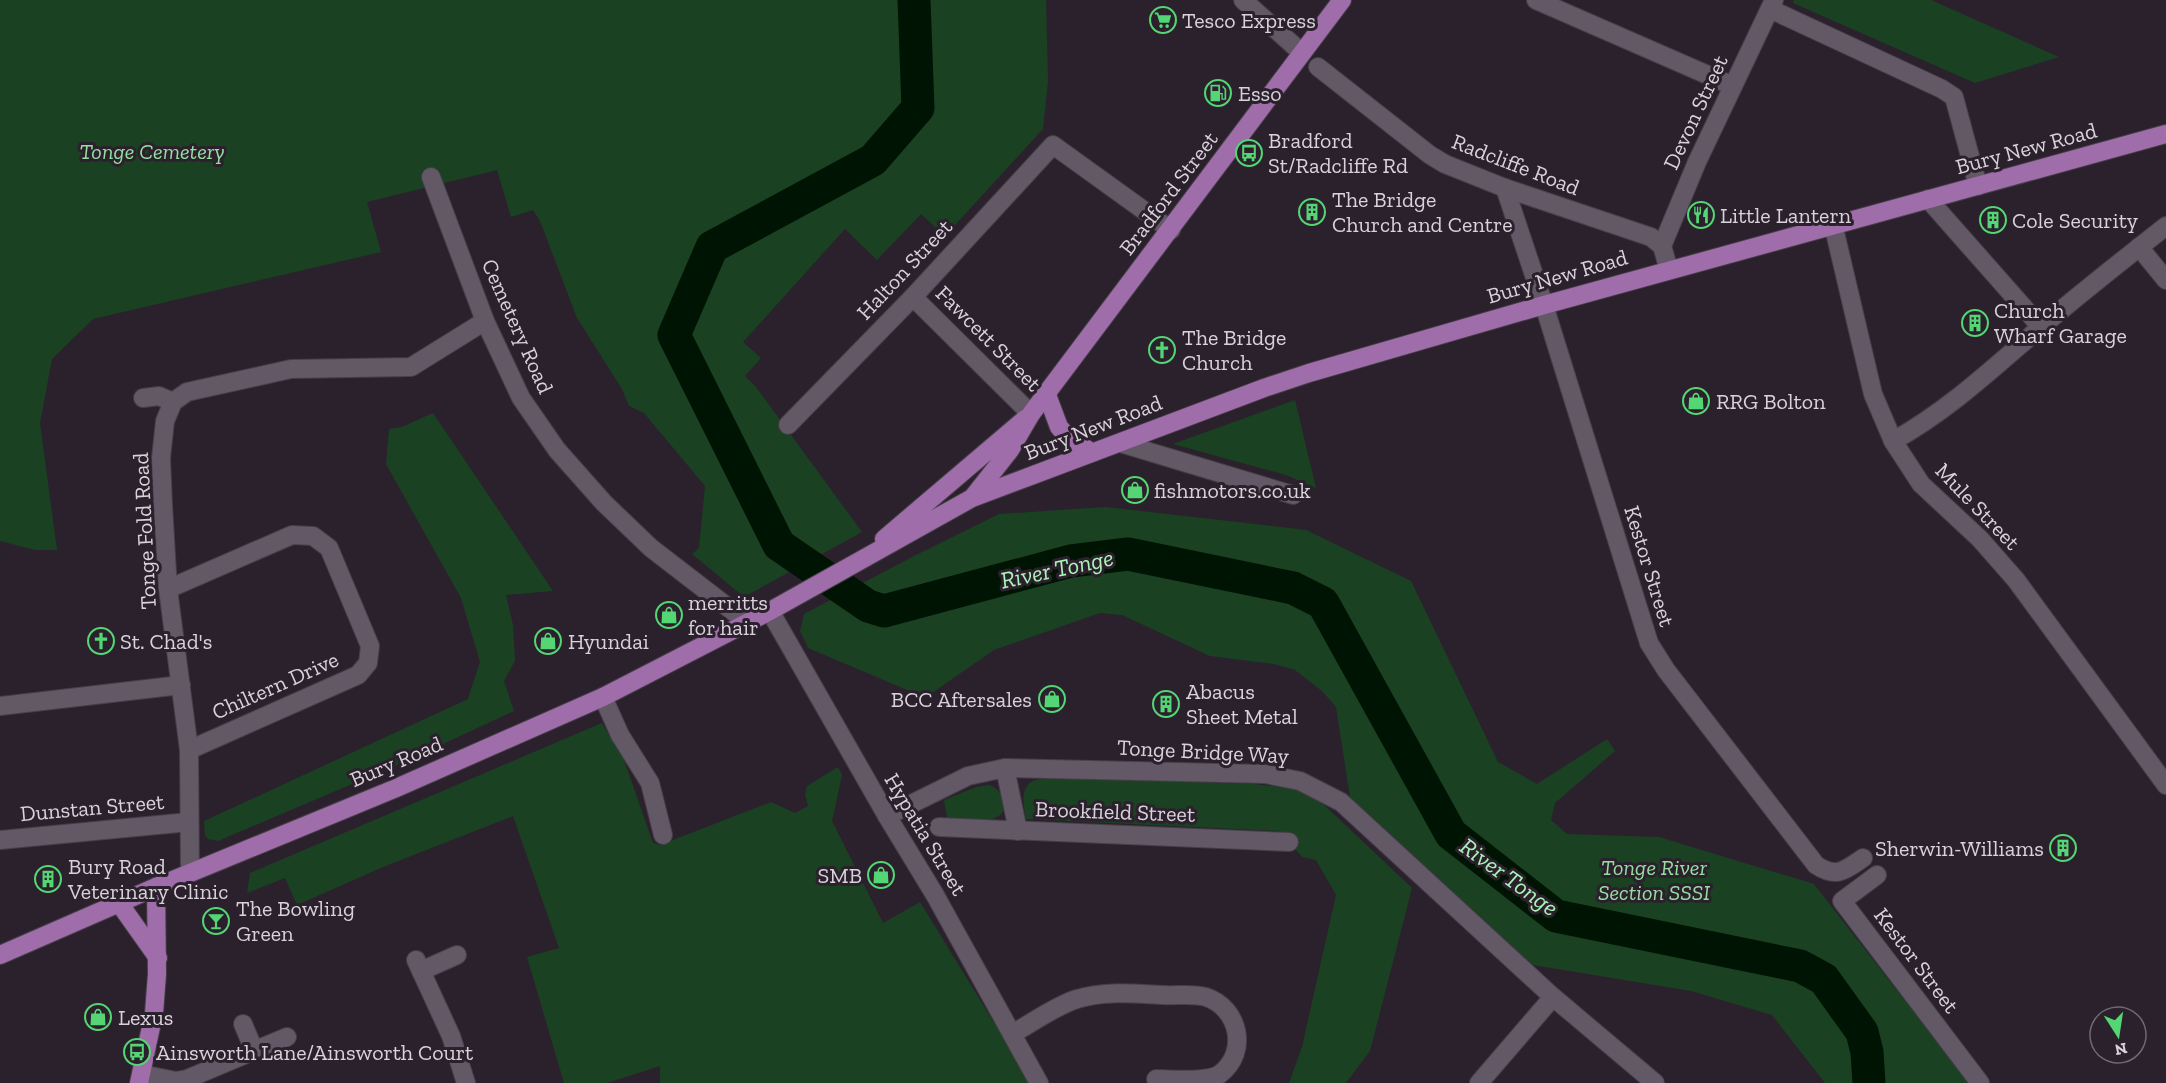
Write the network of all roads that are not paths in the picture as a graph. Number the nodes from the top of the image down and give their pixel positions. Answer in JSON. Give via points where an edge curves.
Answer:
{"nodes":[{"id":1,"x":1243,"y":0,"type":"edge"},
{"id":2,"x":1342,"y":0,"type":"edge"},
{"id":3,"x":1536,"y":0,"type":"edge"},
{"id":4,"x":1772,"y":5,"type":"edge"},
{"id":5,"x":1302,"y":52,"type":"junction"},
{"id":6,"x":1318,"y":67,"type":"dead end"},
{"id":7,"x":1734,"y":86,"type":"junction"},
{"id":8,"x":2166,"y":134,"type":"edge"},
{"id":9,"x":431,"y":177,"type":"dead end"},
{"id":10,"x":1978,"y":186,"type":"junction"},
{"id":11,"x":1505,"y":188,"type":"junction"},
{"id":12,"x":1928,"y":199,"type":"junction"},
{"id":13,"x":1833,"y":224,"type":"junction"},
{"id":14,"x":2166,"y":226,"type":"edge"},
{"id":15,"x":1171,"y":230,"type":"junction"},
{"id":16,"x":1662,"y":246,"type":"junction"},
{"id":17,"x":2139,"y":247,"type":"junction"},
{"id":18,"x":1669,"y":270,"type":"junction"},
{"id":19,"x":2166,"y":280,"type":"edge"},
{"id":20,"x":913,"y":297,"type":"junction"},
{"id":21,"x":1544,"y":305,"type":"junction"},
{"id":22,"x":485,"y":321,"type":"junction"},
{"id":23,"x":2041,"y":327,"type":"junction"},
{"id":24,"x":1047,"y":395,"type":"junction"},
{"id":25,"x":143,"y":398,"type":"dead end"},
{"id":26,"x":173,"y":402,"type":"junction"},
{"id":27,"x":1031,"y":414,"type":"junction"},
{"id":28,"x":788,"y":425,"type":"dead end"},
{"id":29,"x":1893,"y":441,"type":"junction"},
{"id":30,"x":1120,"y":443,"type":"junction"},
{"id":31,"x":1092,"y":453,"type":"junction"},
{"id":32,"x":1293,"y":495,"type":"dead end"},
{"id":33,"x":972,"y":498,"type":"junction"},
{"id":34,"x":852,"y":565,"type":"junction"},
{"id":35,"x":168,"y":589,"type":"junction"},
{"id":36,"x":770,"y":611,"type":"junction"},
{"id":37,"x":747,"y":622,"type":"junction"},
{"id":38,"x":181,"y":685,"type":"junction"},
{"id":39,"x":603,"y":697,"type":"junction"},
{"id":40,"x":0,"y":706,"type":"edge"},
{"id":41,"x":189,"y":750,"type":"junction"},
{"id":42,"x":1005,"y":768,"type":"junction"},
{"id":43,"x":2166,"y":784,"type":"edge"},
{"id":44,"x":887,"y":816,"type":"junction"},
{"id":45,"x":189,"y":822,"type":"junction"},
{"id":46,"x":939,"y":827,"type":"dead end"},
{"id":47,"x":1018,"y":831,"type":"junction"},
{"id":48,"x":663,"y":835,"type":"dead end"},
{"id":49,"x":0,"y":840,"type":"edge"},
{"id":50,"x":1289,"y":842,"type":"dead end"},
{"id":51,"x":1863,"y":858,"type":"dead end"},
{"id":52,"x":190,"y":873,"type":"junction"},
{"id":53,"x":1877,"y":875,"type":"dead end"},
{"id":54,"x":156,"y":887,"type":"junction"},
{"id":55,"x":119,"y":903,"type":"junction"},
{"id":56,"x":0,"y":955,"type":"edge"},
{"id":57,"x":458,"y":955,"type":"dead end"},
{"id":58,"x":158,"y":958,"type":"junction"},
{"id":59,"x":1553,"y":997,"type":"junction"},
{"id":60,"x":243,"y":1024,"type":"dead end"},
{"id":61,"x":1012,"y":1034,"type":"junction"},
{"id":62,"x":287,"y":1036,"type":"dead end"},
{"id":63,"x":254,"y":1050,"type":"junction"},
{"id":64,"x":140,"y":1079,"type":"edge"},
{"id":65,"x":1156,"y":1079,"type":"dead end"},
{"id":66,"x":1186,"y":1081,"type":"edge"},
{"id":67,"x":466,"y":1083,"type":"edge"},
{"id":68,"x":1039,"y":1083,"type":"edge"},
{"id":69,"x":1479,"y":1083,"type":"edge"},
{"id":70,"x":1655,"y":1083,"type":"edge"},
{"id":71,"x":1980,"y":1083,"type":"edge"}],
"edges":[{"from":1,"to":5,"type":"street"},
{"from":2,"to":5,"type":"main road","name":"Bradford Street"},
{"from":3,"to":7,"type":"street"},
{"from":4,"to":7,"type":"street","name":"Devon Street"},
{"from":4,"to":10,"type":"street","via":[[1954,97]]},
{"from":5,"to":15,"type":"main road","name":"Bradford Street"},
{"from":6,"to":11,"type":"street","name":"Radcliffe Road","via":[[1430,155]]},
{"from":7,"to":16,"type":"street","name":"Devon Street"},
{"from":8,"to":10,"type":"main road","name":"Bury New Road"},
{"from":9,"to":22,"type":"street","name":"Cemetery Road"},
{"from":10,"to":12,"type":"main road","name":"Bury New Road"},
{"from":11,"to":16,"type":"street","name":"Radcliffe Road","via":[[1651,237]]},
{"from":11,"to":21,"type":"street","name":"Kestor Street"},
{"from":12,"to":13,"type":"main road","name":"Bury New Road"},
{"from":12,"to":23,"type":"street"},
{"from":13,"to":18,"type":"main road","name":"Bury New Road"},
{"from":13,"to":29,"type":"street","name":"Mule Street","via":[[1874,394]]},
{"from":14,"to":17,"type":"street"},
{"from":15,"to":20,"type":"street","name":"Halton Street","via":[[1053,145]]},
{"from":15,"to":24,"type":"main road","name":"Bradford Street"},
{"from":16,"to":18,"type":"street"},
{"from":17,"to":19,"type":"street"},
{"from":17,"to":23,"type":"street"},
{"from":18,"to":21,"type":"main road","name":"Bury New Road"},
{"from":20,"to":27,"type":"street","name":"Fawcett Street"},
{"from":20,"to":28,"type":"street","name":"Halton Street"},
{"from":21,"to":30,"type":"main road","name":"Bury New Road","via":[[1309,373]]},
{"from":21,"to":51,"type":"street","name":"Kestor Street","via":[[1649,643],[1816,865],[1825,871],[1842,872]]},
{"from":22,"to":26,"type":"street","via":[[411,367],[291,369],[188,392]]},
{"from":22,"to":37,"type":"street","name":"Cemetery Road","via":[[521,398],[580,478],[651,548]]},
{"from":23,"to":29,"type":"street","via":[[1966,393]]},
{"from":24,"to":27,"type":"main road","name":"Bradford Street"},
{"from":24,"to":31,"type":"main road","via":[[1059,427]]},
{"from":25,"to":26,"type":"street","via":[[159,396]]},
{"from":26,"to":35,"type":"street","name":"Tonge Fold Road","via":[[165,421],[161,458]]},
{"from":27,"to":33,"type":"main road","name":"Bradford Street","via":[[1010,450]]},
{"from":27,"to":34,"type":"main road","name":"Bradford Street"},
{"from":29,"to":43,"type":"street","name":"Mule Street","via":[[1921,484],[1980,539],[2016,580]]},
{"from":30,"to":31,"type":"main road","name":"Bury New Road"},
{"from":30,"to":32,"type":"street"},
{"from":31,"to":33,"type":"main road","name":"Bury New Road"},
{"from":33,"to":34,"type":"main road"},
{"from":34,"to":36,"type":"main road","name":"Bury Road"},
{"from":35,"to":38,"type":"street","name":"Tonge Fold Road"},
{"from":35,"to":41,"type":"street","name":"Chiltern Drive","via":[[292,535],[313,536],[329,548],[370,646],[368,663],[357,675]]},
{"from":36,"to":37,"type":"main road","name":"Bury Road"},
{"from":36,"to":44,"type":"street","name":"Hypatia Street"},
{"from":37,"to":39,"type":"main road","name":"Bury Road"},
{"from":38,"to":40,"type":"street"},
{"from":38,"to":41,"type":"street","name":"Tonge Fold Road"},
{"from":39,"to":48,"type":"street","via":[[620,735],[646,774]]},
{"from":39,"to":52,"type":"main road","name":"Bury Road"},
{"from":41,"to":45,"type":"street","name":"Tonge Fold Road"},
{"from":42,"to":44,"type":"street","name":"Tonge Bridge Way","via":[[968,776]]},
{"from":42,"to":47,"type":"street"},
{"from":42,"to":59,"type":"street","name":"Tonge Bridge Way","via":[[1265,774],[1300,781],[1341,802]]},
{"from":44,"to":61,"type":"street","name":"Hypatia Street"},
{"from":45,"to":49,"type":"street","name":"Dunstan Street"},
{"from":45,"to":52,"type":"street","name":"Tonge Fold Road"},
{"from":46,"to":47,"type":"street","name":"Brookfield Street"},
{"from":47,"to":50,"type":"street","name":"Brookfield Street"},
{"from":52,"to":54,"type":"main road","name":"Bury Road"},
{"from":53,"to":71,"type":"street","name":"Kestor Street","via":[[1842,901]]},
{"from":54,"to":55,"type":"main road","name":"Bury Road"},
{"from":54,"to":58,"type":"main road"},
{"from":55,"to":56,"type":"main road","name":"Bury Road"},
{"from":55,"to":58,"type":"main road"},
{"from":57,"to":67,"type":"street","via":[[418,965],[451,1036]]},
{"from":58,"to":64,"type":"main road","via":[[153,1013]]},
{"from":59,"to":69,"type":"street"},
{"from":59,"to":70,"type":"street","name":"Tonge Bridge Way"},
{"from":60,"to":63,"type":"street"},
{"from":61,"to":66,"type":"street","via":[[1076,999],[1111,993],[1205,997],[1229,1015],[1235,1023],[1238,1041],[1232,1059],[1219,1075]]},
{"from":61,"to":68,"type":"street","name":"Hypatia Street"},
{"from":62,"to":63,"type":"street"},
{"from":63,"to":64,"type":"street","via":[[187,1079]]},
{"from":65,"to":66,"type":"street"}]}
